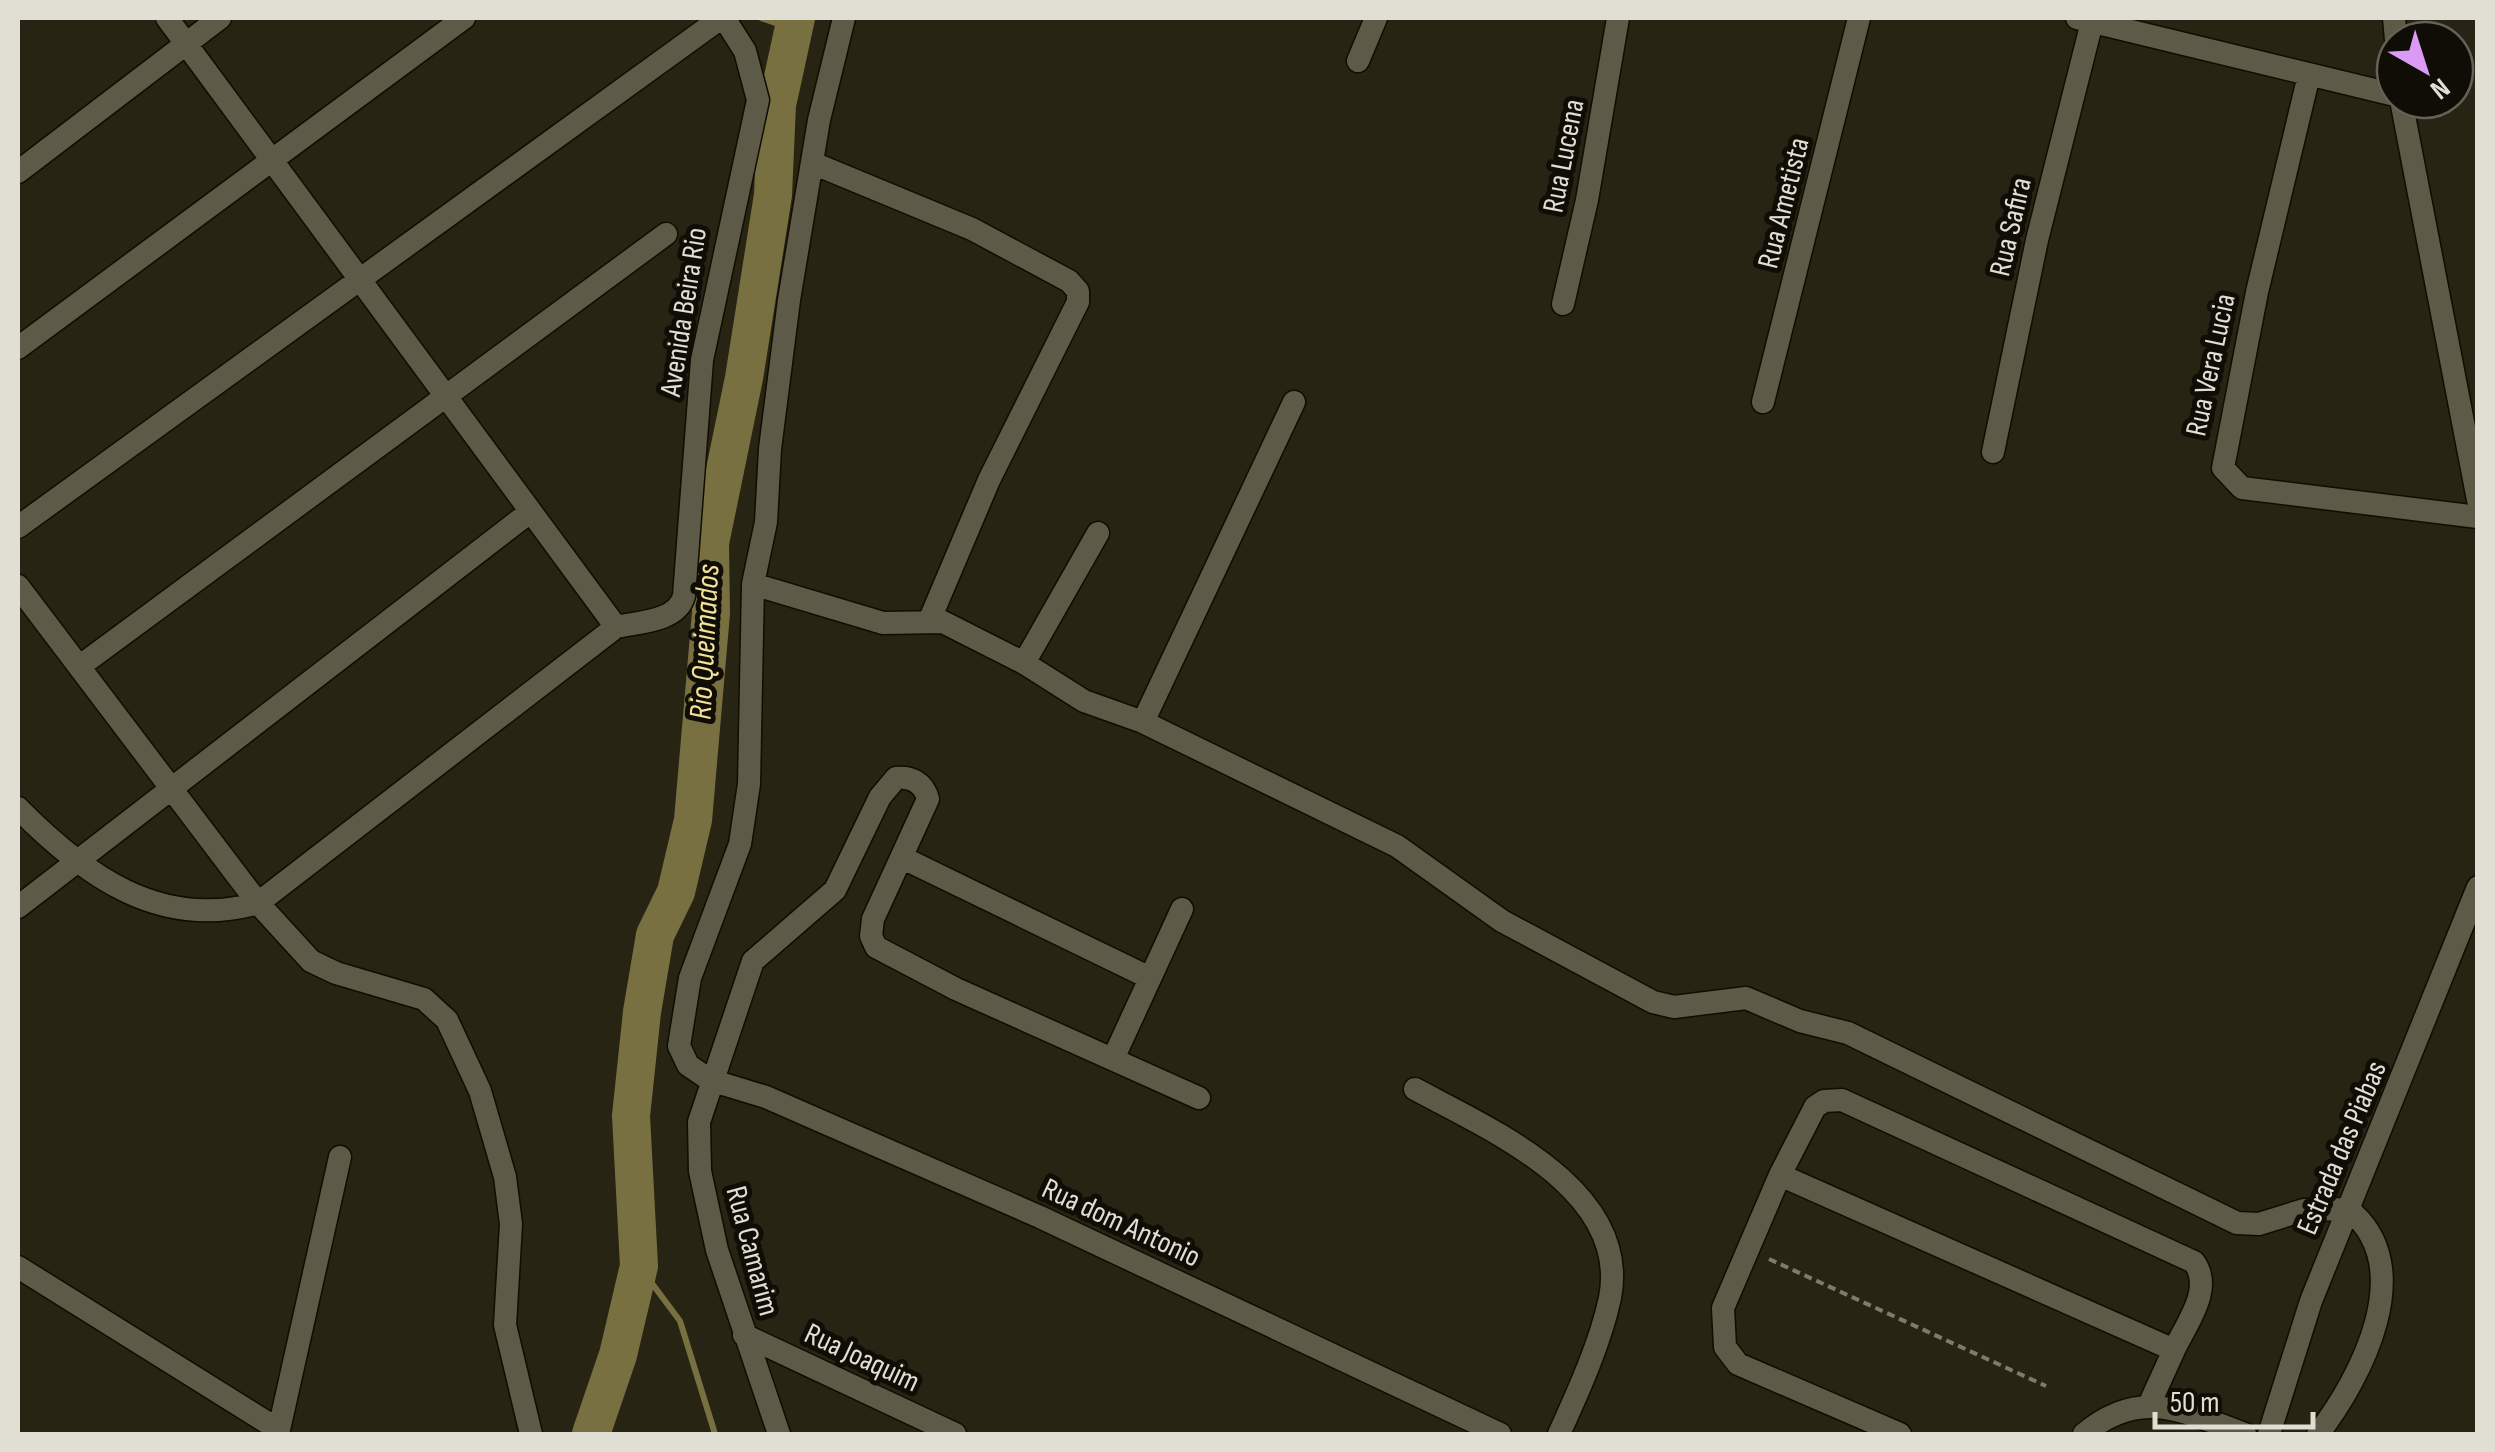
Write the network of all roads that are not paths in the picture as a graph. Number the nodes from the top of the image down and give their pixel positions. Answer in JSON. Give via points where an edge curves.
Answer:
{"nodes":[{"id":1,"x":167,"y":18,"type":"edge"},
{"id":2,"x":220,"y":18,"type":"edge"},
{"id":3,"x":464,"y":18,"type":"edge"},
{"id":4,"x":722,"y":18,"type":"edge"},
{"id":5,"x":844,"y":18,"type":"edge"},
{"id":6,"x":1376,"y":18,"type":"edge"},
{"id":7,"x":1618,"y":18,"type":"edge"},
{"id":8,"x":1859,"y":18,"type":"edge"},
{"id":9,"x":2088,"y":18,"type":"edge"},
{"id":10,"x":185,"y":43,"type":"junction"},
{"id":11,"x":1358,"y":61,"type":"dead end"},
{"id":12,"x":2309,"y":75,"type":"junction"},
{"id":13,"x":2375,"y":90,"type":"edge"},
{"id":14,"x":2405,"y":120,"type":"edge"},
{"id":15,"x":272,"y":159,"type":"junction"},
{"id":16,"x":815,"y":164,"type":"junction"},
{"id":17,"x":18,"y":172,"type":"edge"},
{"id":18,"x":666,"y":234,"type":"dead end"},
{"id":19,"x":360,"y":276,"type":"junction"},
{"id":20,"x":1563,"y":304,"type":"dead end"},
{"id":21,"x":18,"y":348,"type":"edge"},
{"id":22,"x":446,"y":398,"type":"junction"},
{"id":23,"x":1294,"y":402,"type":"dead end"},
{"id":24,"x":1763,"y":402,"type":"dead end"},
{"id":25,"x":1994,"y":452,"type":"dead end"},
{"id":26,"x":2478,"y":500,"type":"edge"},
{"id":27,"x":530,"y":512,"type":"junction"},
{"id":28,"x":2478,"y":517,"type":"edge"},
{"id":29,"x":18,"y":527,"type":"edge"},
{"id":30,"x":1098,"y":533,"type":"dead end"},
{"id":31,"x":753,"y":584,"type":"junction"},
{"id":32,"x":18,"y":586,"type":"edge"},
{"id":33,"x":930,"y":620,"type":"junction"},
{"id":34,"x":616,"y":628,"type":"junction"},
{"id":35,"x":1024,"y":663,"type":"junction"},
{"id":36,"x":80,"y":666,"type":"junction"},
{"id":37,"x":1143,"y":722,"type":"junction"},
{"id":38,"x":172,"y":790,"type":"junction"},
{"id":39,"x":18,"y":808,"type":"edge"},
{"id":40,"x":902,"y":858,"type":"junction"},
{"id":41,"x":77,"y":862,"type":"junction"},
{"id":42,"x":2477,"y":888,"type":"edge"},
{"id":43,"x":258,"y":903,"type":"junction"},
{"id":44,"x":18,"y":908,"type":"edge"},
{"id":45,"x":1182,"y":910,"type":"dead end"},
{"id":46,"x":1150,"y":978,"type":"junction"},
{"id":47,"x":1113,"y":1060,"type":"junction"},
{"id":48,"x":710,"y":1080,"type":"junction"},
{"id":49,"x":1415,"y":1089,"type":"dead end"},
{"id":50,"x":1200,"y":1098,"type":"dead end"},
{"id":51,"x":340,"y":1157,"type":"dead end"},
{"id":52,"x":1780,"y":1174,"type":"junction"},
{"id":53,"x":2348,"y":1209,"type":"junction"},
{"id":54,"x":18,"y":1266,"type":"edge"},
{"id":55,"x":744,"y":1336,"type":"junction"},
{"id":56,"x":2174,"y":1350,"type":"junction"},
{"id":57,"x":2149,"y":1405,"type":"junction"},
{"id":58,"x":278,"y":1432,"type":"edge"},
{"id":59,"x":531,"y":1434,"type":"edge"},
{"id":60,"x":779,"y":1434,"type":"edge"},
{"id":61,"x":955,"y":1434,"type":"edge"},
{"id":62,"x":1500,"y":1434,"type":"edge"},
{"id":63,"x":1559,"y":1434,"type":"edge"},
{"id":64,"x":1900,"y":1434,"type":"edge"},
{"id":65,"x":2084,"y":1434,"type":"edge"},
{"id":66,"x":2245,"y":1434,"type":"edge"},
{"id":67,"x":2269,"y":1434,"type":"edge"},
{"id":68,"x":2318,"y":1434,"type":"edge"}],
"edges":[{"from":1,"to":10,"type":"street"},
{"from":2,"to":10,"type":"street"},
{"from":3,"to":15,"type":"street"},
{"from":4,"to":19,"type":"street"},
{"from":4,"to":34,"type":"street","name":"Avenida Beira Rio","via":[[746,51],[758,100],[704,346],[684,596],[668,615]]},
{"from":5,"to":16,"type":"street","via":[[818,120]]},
{"from":6,"to":11,"type":"street"},
{"from":7,"to":20,"type":"street","name":"Rua Lucena"},
{"from":8,"to":24,"type":"street","name":"Rua Ametista"},
{"from":9,"to":12,"type":"street"},
{"from":9,"to":25,"type":"street","name":"Rua Safira"},
{"from":10,"to":15,"type":"street"},
{"from":10,"to":17,"type":"street"},
{"from":12,"to":13,"type":"street"},
{"from":12,"to":28,"type":"street","name":"Rua Vera Lucia","via":[[2256,292],[2223,468],[2242,488]]},
{"from":14,"to":26,"type":"street"},
{"from":15,"to":19,"type":"street"},
{"from":15,"to":21,"type":"street"},
{"from":16,"to":31,"type":"street","via":[[789,300],[766,522]]},
{"from":16,"to":33,"type":"street","via":[[972,228],[1078,291]]},
{"from":18,"to":22,"type":"street"},
{"from":19,"to":22,"type":"street"},
{"from":19,"to":29,"type":"street"},
{"from":22,"to":27,"type":"street"},
{"from":22,"to":36,"type":"street"},
{"from":23,"to":37,"type":"street"},
{"from":27,"to":34,"type":"street"},
{"from":27,"to":38,"type":"street"},
{"from":30,"to":35,"type":"street"},
{"from":31,"to":33,"type":"street","via":[[883,623]]},
{"from":31,"to":48,"type":"street","via":[[750,784],[740,844],[690,978],[679,1046],[688,1065]]},
{"from":32,"to":36,"type":"street"},
{"from":33,"to":35,"type":"street"},
{"from":34,"to":43,"type":"street"},
{"from":35,"to":37,"type":"street","via":[[1084,701]]},
{"from":36,"to":38,"type":"street"},
{"from":37,"to":53,"type":"street","via":[[1397,846],[1502,921],[1653,1002],[1746,998],[1848,1033],[2237,1222]]},
{"from":38,"to":41,"type":"street"},
{"from":38,"to":43,"type":"street"},
{"from":39,"to":41,"type":"street"},
{"from":40,"to":46,"type":"street"},
{"from":40,"to":47,"type":"street","via":[[873,919],[871,936],[884,954]]},
{"from":40,"to":48,"type":"street","name":"Rua Camarim","via":[[928,798],[907,776],[896,778],[880,797],[834,890],[754,961]]},
{"from":41,"to":43,"type":"street","via":[[168,908],[222,913]]},
{"from":41,"to":44,"type":"street"},
{"from":42,"to":53,"type":"street","name":"Estrada das Piabas"},
{"from":43,"to":59,"type":"street","via":[[311,961],[424,999],[448,1020],[480,1090],[505,1177],[511,1224],[505,1325]]},
{"from":45,"to":46,"type":"street"},
{"from":46,"to":47,"type":"street"},
{"from":47,"to":50,"type":"street"},
{"from":48,"to":55,"type":"street","name":"Rua Camarim","via":[[699,1122],[700,1171]]},
{"from":48,"to":62,"type":"street","name":"Rua dom Antonio","via":[[766,1097],[1004,1201]]},
{"from":49,"to":63,"type":"street","via":[[1514,1142],[1552,1172],[1592,1210],[1608,1247],[1610,1296]]},
{"from":51,"to":58,"type":"street"},
{"from":52,"to":56,"type":"street"},
{"from":52,"to":56,"type":"street","via":[[1816,1107],[1842,1100],[2194,1262],[2202,1274],[2201,1294]]},
{"from":52,"to":64,"type":"street","via":[[1723,1308],[1725,1347],[1738,1364]]},
{"from":53,"to":67,"type":"street","name":"Estrada das Piabas"},
{"from":53,"to":68,"type":"street","via":[[2380,1253],[2379,1311],[2358,1373]]},
{"from":54,"to":58,"type":"street"},
{"from":55,"to":60,"type":"street","name":"Rua Camarim"},
{"from":55,"to":61,"type":"street","name":"Rua Joaquim"},
{"from":56,"to":57,"type":"street"},
{"from":57,"to":65,"type":"street","via":[[2104,1418]]},
{"from":57,"to":66,"type":"street"}]}
